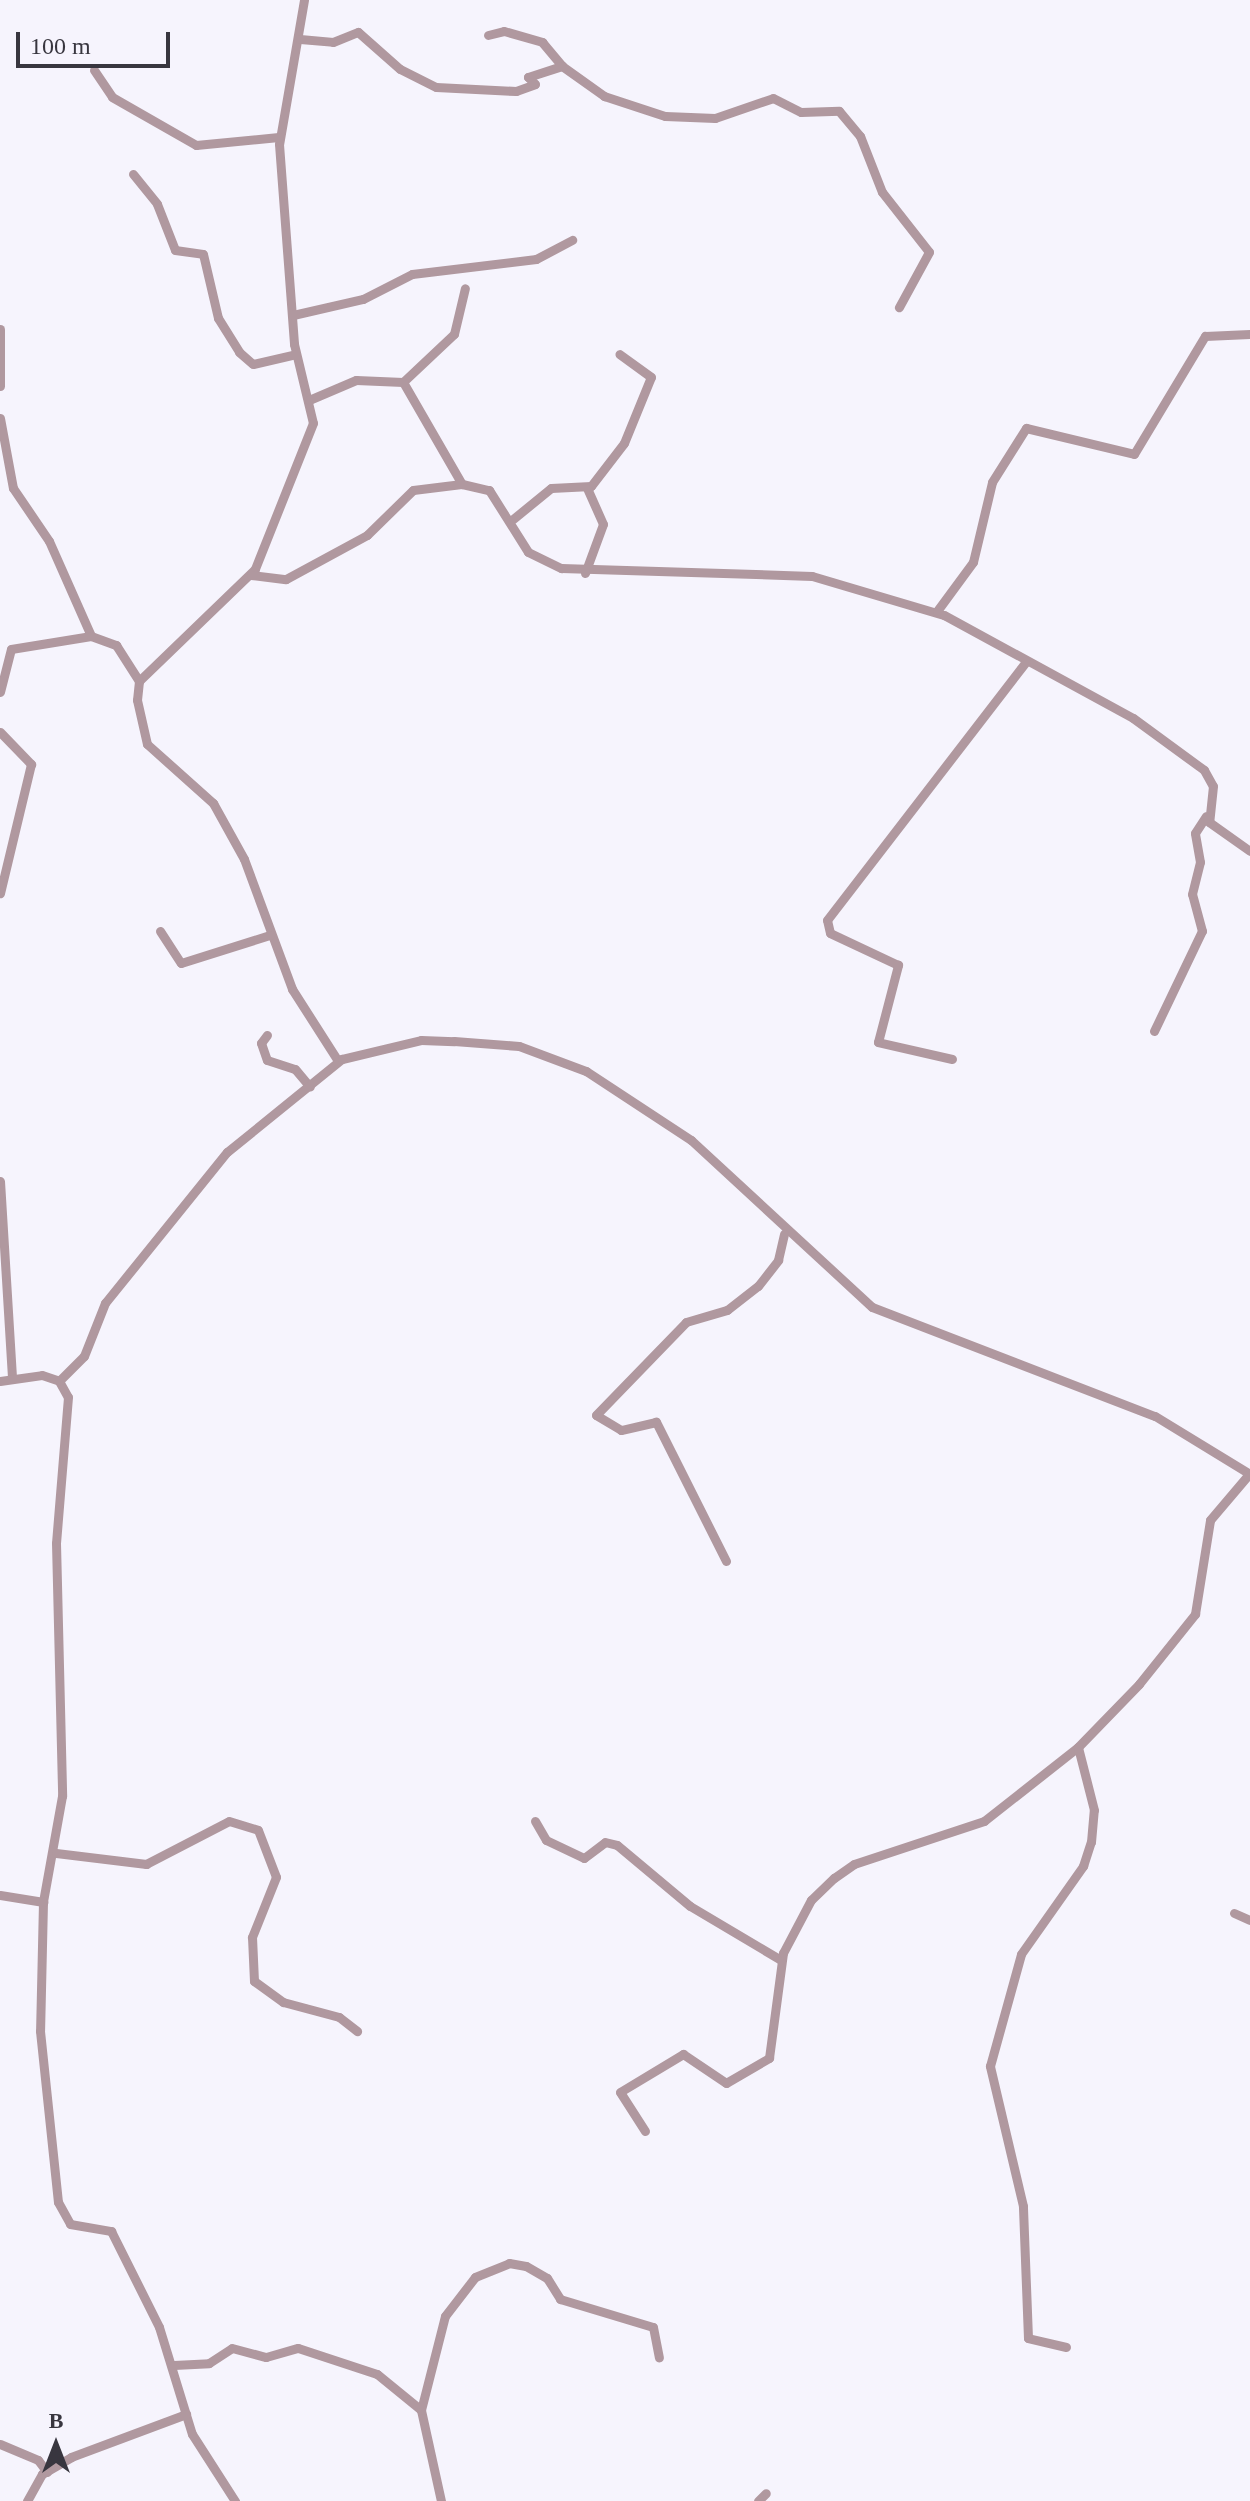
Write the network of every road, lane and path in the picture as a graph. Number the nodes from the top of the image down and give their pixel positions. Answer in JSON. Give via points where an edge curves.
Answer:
{"nodes":[{"id":1,"x":304,"y":0,"type":"edge"},
{"id":2,"x":488,"y":35,"type":"dead end"},
{"id":3,"x":300,"y":39,"type":"junction"},
{"id":4,"x":562,"y":66,"type":"junction"},
{"id":5,"x":94,"y":70,"type":"dead end"},
{"id":6,"x":279,"y":137,"type":"junction"},
{"id":7,"x":133,"y":174,"type":"dead end"},
{"id":8,"x":572,"y":240,"type":"dead end"},
{"id":9,"x":465,"y":288,"type":"dead end"},
{"id":10,"x":899,"y":307,"type":"dead end"},
{"id":11,"x":293,"y":315,"type":"junction"},
{"id":12,"x":0,"y":329,"type":"edge"},
{"id":13,"x":1250,"y":334,"type":"edge"},
{"id":14,"x":296,"y":354,"type":"junction"},
{"id":15,"x":619,"y":354,"type":"dead end"},
{"id":16,"x":403,"y":382,"type":"junction"},
{"id":17,"x":0,"y":386,"type":"edge"},
{"id":18,"x":309,"y":400,"type":"junction"},
{"id":19,"x":0,"y":418,"type":"edge"},
{"id":20,"x":462,"y":484,"type":"junction"},
{"id":21,"x":587,"y":488,"type":"junction"},
{"id":22,"x":513,"y":519,"type":"junction"},
{"id":23,"x":585,"y":573,"type":"junction"},
{"id":24,"x":251,"y":575,"type":"junction"},
{"id":25,"x":937,"y":611,"type":"junction"},
{"id":26,"x":91,"y":636,"type":"junction"},
{"id":27,"x":1026,"y":662,"type":"junction"},
{"id":28,"x":139,"y":681,"type":"junction"},
{"id":29,"x":0,"y":692,"type":"edge"},
{"id":30,"x":0,"y":732,"type":"edge"},
{"id":31,"x":1206,"y":816,"type":"junction"},
{"id":32,"x":1250,"y":851,"type":"edge"},
{"id":33,"x":0,"y":893,"type":"edge"},
{"id":34,"x":160,"y":931,"type":"dead end"},
{"id":35,"x":270,"y":935,"type":"junction"},
{"id":36,"x":1154,"y":1031,"type":"dead end"},
{"id":37,"x":267,"y":1035,"type":"dead end"},
{"id":38,"x":952,"y":1059,"type":"dead end"},
{"id":39,"x":338,"y":1061,"type":"junction"},
{"id":40,"x":310,"y":1087,"type":"junction"},
{"id":41,"x":0,"y":1181,"type":"edge"},
{"id":42,"x":784,"y":1234,"type":"junction"},
{"id":43,"x":12,"y":1378,"type":"junction"},
{"id":44,"x":0,"y":1381,"type":"edge"},
{"id":45,"x":59,"y":1381,"type":"junction"},
{"id":46,"x":1250,"y":1474,"type":"edge"},
{"id":47,"x":726,"y":1561,"type":"dead end"},
{"id":48,"x":1078,"y":1747,"type":"junction"},
{"id":49,"x":535,"y":1821,"type":"dead end"},
{"id":50,"x":56,"y":1853,"type":"junction"},
{"id":51,"x":0,"y":1895,"type":"edge"},
{"id":52,"x":43,"y":1902,"type":"junction"},
{"id":53,"x":1234,"y":1913,"type":"dead end"},
{"id":54,"x":1250,"y":1920,"type":"edge"},
{"id":55,"x":781,"y":1960,"type":"junction"},
{"id":56,"x":357,"y":2031,"type":"dead end"},
{"id":57,"x":645,"y":2131,"type":"dead end"},
{"id":58,"x":1066,"y":2347,"type":"dead end"},
{"id":59,"x":659,"y":2357,"type":"dead end"},
{"id":60,"x":174,"y":2365,"type":"junction"},
{"id":61,"x":421,"y":2410,"type":"junction"},
{"id":62,"x":186,"y":2414,"type":"junction"},
{"id":63,"x":0,"y":2444,"type":"edge"},
{"id":64,"x":47,"y":2472,"type":"junction"},
{"id":65,"x":766,"y":2493,"type":"dead end"},
{"id":66,"x":27,"y":2501,"type":"edge"},
{"id":67,"x":235,"y":2501,"type":"edge"},
{"id":68,"x":441,"y":2501,"type":"edge"},
{"id":69,"x":758,"y":2501,"type":"edge"}],
"edges":[{"from":1,"to":3,"type":"street"},
{"from":2,"to":4,"type":"street","via":[[504,31],[542,42]]},
{"from":3,"to":4,"type":"street","via":[[333,42],[358,32],[400,69],[451,89],[516,91],[535,84],[528,77]]},
{"from":3,"to":6,"type":"street"},
{"from":4,"to":10,"type":"street","via":[[604,96],[665,116],[715,118],[773,98],[803,113],[843,113],[882,192],[929,252]]},
{"from":5,"to":6,"type":"street","via":[[112,97],[196,145]]},
{"from":6,"to":11,"type":"street"},
{"from":7,"to":14,"type":"street","via":[[157,204],[175,250],[203,254],[218,318],[239,352],[253,364]]},
{"from":8,"to":11,"type":"street","via":[[536,259],[412,274],[363,299]]},
{"from":9,"to":16,"type":"street","via":[[454,334]]},
{"from":11,"to":14,"type":"street"},
{"from":12,"to":17,"type":"street"},
{"from":13,"to":25,"type":"street","via":[[1205,336],[1134,454],[1026,428],[992,482],[973,562]]},
{"from":14,"to":18,"type":"street"},
{"from":15,"to":21,"type":"street","via":[[651,380],[624,443]]},
{"from":16,"to":18,"type":"street","via":[[356,380]]},
{"from":16,"to":20,"type":"street"},
{"from":18,"to":24,"type":"street","via":[[313,423]]},
{"from":19,"to":26,"type":"street","via":[[13,488],[49,541]]},
{"from":20,"to":22,"type":"street","via":[[489,490]]},
{"from":20,"to":24,"type":"street","via":[[413,490],[367,535],[286,579]]},
{"from":21,"to":22,"type":"street","via":[[551,488]]},
{"from":21,"to":23,"type":"street","via":[[603,524]]},
{"from":22,"to":23,"type":"street","via":[[528,552]]},
{"from":23,"to":25,"type":"street","via":[[648,568],[812,576]]},
{"from":24,"to":28,"type":"street"},
{"from":25,"to":27,"type":"street"},
{"from":26,"to":28,"type":"street","via":[[116,645]]},
{"from":26,"to":29,"type":"street","via":[[11,649]]},
{"from":27,"to":31,"type":"street","via":[[1133,718],[1204,770],[1213,786]]},
{"from":27,"to":38,"type":"street","via":[[827,920],[830,933],[898,965],[878,1042]]},
{"from":28,"to":35,"type":"street","via":[[147,744],[213,803],[244,859]]},
{"from":30,"to":33,"type":"street","via":[[31,764]]},
{"from":31,"to":32,"type":"street"},
{"from":31,"to":36,"type":"street","via":[[1195,833],[1200,862],[1192,894],[1202,931]]},
{"from":34,"to":35,"type":"street","via":[[181,963]]},
{"from":35,"to":39,"type":"street","via":[[298,1000]]},
{"from":37,"to":40,"type":"street","via":[[261,1043],[267,1060],[295,1069]]},
{"from":39,"to":40,"type":"street"},
{"from":39,"to":42,"type":"street","via":[[421,1040],[533,1049],[656,1113]]},
{"from":40,"to":45,"type":"street","via":[[227,1152],[190,1193],[105,1303],[84,1356]]},
{"from":41,"to":43,"type":"street"},
{"from":42,"to":46,"type":"street","via":[[872,1307],[1155,1416]]},
{"from":42,"to":47,"type":"street","via":[[782,1252],[758,1286],[727,1310],[686,1322],[596,1415],[621,1430],[656,1422]]},
{"from":43,"to":44,"type":"street"},
{"from":43,"to":45,"type":"street"},
{"from":45,"to":50,"type":"street","via":[[68,1397],[56,1543]]},
{"from":46,"to":48,"type":"street","via":[[1210,1520],[1195,1614]]},
{"from":48,"to":55,"type":"street","via":[[979,1825],[844,1870],[811,1900]]},
{"from":48,"to":58,"type":"street","via":[[1094,1810],[1091,1842],[1083,1866],[1021,1954],[990,2066],[1025,2217],[1028,2338]]},
{"from":49,"to":55,"type":"street","via":[[546,1840],[584,1858],[605,1842],[617,1845],[690,1906]]},
{"from":50,"to":52,"type":"street"},
{"from":50,"to":56,"type":"street","via":[[146,1864],[199,1843],[229,1821],[258,1830],[276,1877],[252,1937],[254,1981],[283,2002],[339,2017]]},
{"from":51,"to":52,"type":"street"},
{"from":52,"to":60,"type":"street","via":[[40,2031],[58,2202],[70,2224],[111,2231]]},
{"from":53,"to":54,"type":"street"},
{"from":55,"to":57,"type":"street","via":[[769,2058],[726,2083],[688,2053],[671,2061],[620,2092]]},
{"from":59,"to":61,"type":"street","via":[[653,2327],[560,2299],[547,2278],[509,2263],[475,2277],[456,2297],[437,2335]]},
{"from":60,"to":61,"type":"street","via":[[209,2363],[236,2347],[266,2357],[298,2348],[377,2374]]},
{"from":60,"to":62,"type":"street"},
{"from":61,"to":68,"type":"street"},
{"from":62,"to":64,"type":"street","via":[[127,2432]]},
{"from":62,"to":67,"type":"street"},
{"from":63,"to":64,"type":"street","via":[[38,2460]]},
{"from":64,"to":66,"type":"street"},
{"from":65,"to":69,"type":"street"}]}
